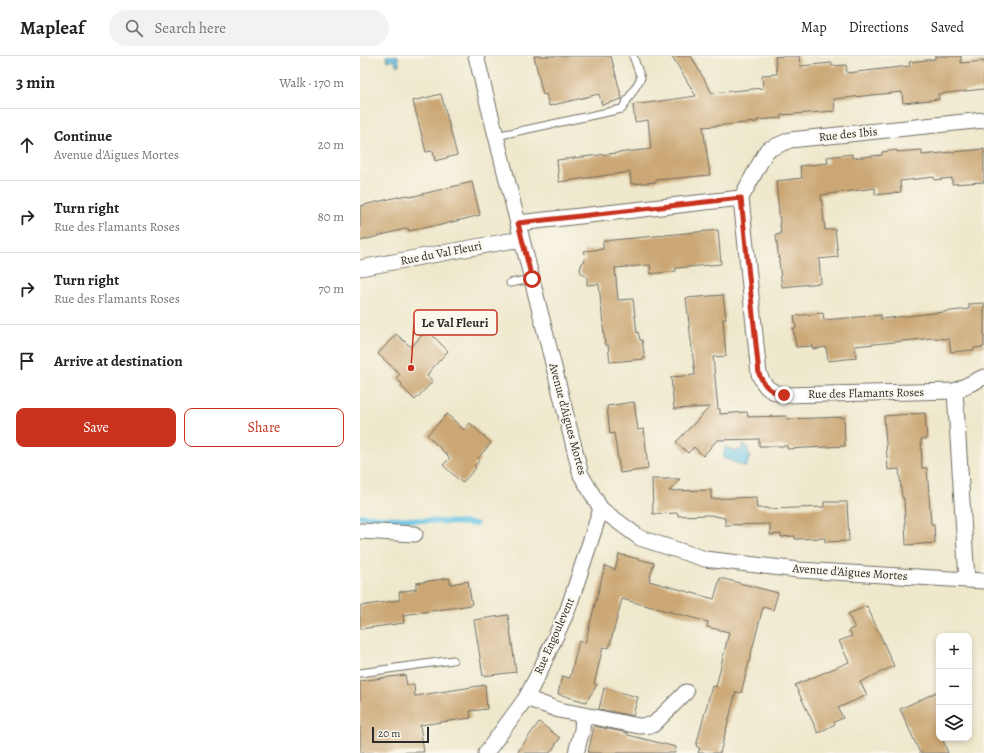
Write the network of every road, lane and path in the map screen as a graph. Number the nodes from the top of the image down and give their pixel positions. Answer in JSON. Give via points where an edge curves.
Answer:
{"nodes":[{"id":1,"x":476,"y":56,"type":"edge"},
{"id":2,"x":633,"y":56,"type":"edge"},
{"id":3,"x":984,"y":120,"type":"edge"},
{"id":4,"x":496,"y":136,"type":"junction"},
{"id":5,"x":741,"y":198,"type":"junction"},
{"id":6,"x":518,"y":223,"type":"junction"},
{"id":7,"x":522,"y":240,"type":"junction"},
{"id":8,"x":360,"y":268,"type":"edge"},
{"id":9,"x":532,"y":279,"type":"junction"},
{"id":10,"x":510,"y":282,"type":"dead end"},
{"id":11,"x":984,"y":377,"type":"edge"},
{"id":12,"x":955,"y":391,"type":"junction"},
{"id":13,"x":601,"y":509,"type":"junction"},
{"id":14,"x":360,"y":531,"type":"edge"},
{"id":15,"x":415,"y":534,"type":"dead end"},
{"id":16,"x":967,"y":580,"type":"junction"},
{"id":17,"x":984,"y":581,"type":"edge"},
{"id":18,"x":453,"y":660,"type":"dead end"},
{"id":19,"x":360,"y":673,"type":"edge"},
{"id":20,"x":686,"y":692,"type":"dead end"},
{"id":21,"x":526,"y":698,"type":"junction"},
{"id":22,"x":583,"y":715,"type":"junction"},
{"id":23,"x":486,"y":753,"type":"edge"},
{"id":24,"x":576,"y":753,"type":"edge"}],
"edges":[{"from":1,"to":4,"type":"street","name":"Avenue d'Aigues Mortes"},
{"from":2,"to":4,"type":"lane","via":[[641,78],[622,109]]},
{"from":3,"to":5,"type":"street","name":"Rue des Ibis","via":[[790,140],[767,150]]},
{"from":4,"to":6,"type":"street","name":"Avenue d'Aigues Mortes"},
{"from":5,"to":6,"type":"street"},
{"from":5,"to":12,"type":"street","name":"Rue des Flamants Roses","via":[[759,374],[764,385],[773,392],[784,395]]},
{"from":6,"to":7,"type":"street","name":"Avenue d'Aigues Mortes"},
{"from":7,"to":8,"type":"street","name":"Rue du Val Fleuri","via":[[509,240]]},
{"from":7,"to":9,"type":"street","name":"Avenue d'Aigues Mortes"},
{"from":9,"to":10,"type":"lane"},
{"from":9,"to":13,"type":"street","name":"Avenue d'Aigues Mortes","via":[[581,475]]},
{"from":11,"to":12,"type":"street"},
{"from":12,"to":16,"type":"street"},
{"from":13,"to":16,"type":"street","name":"Avenue d'Aigues Mortes","via":[[640,538],[705,559],[798,570]]},
{"from":13,"to":21,"type":"street","name":"Rue Engoulevent","via":[[568,609]]},
{"from":14,"to":15,"type":"street"},
{"from":16,"to":17,"type":"street","name":"Avenue d'Aigues Mortes"},
{"from":18,"to":19,"type":"lane"},
{"from":20,"to":22,"type":"street","via":[[653,724],[639,726]]},
{"from":21,"to":22,"type":"street","via":[[559,710]]},
{"from":21,"to":23,"type":"street","name":"Rue Engoulevent"},
{"from":22,"to":24,"type":"street"}]}
